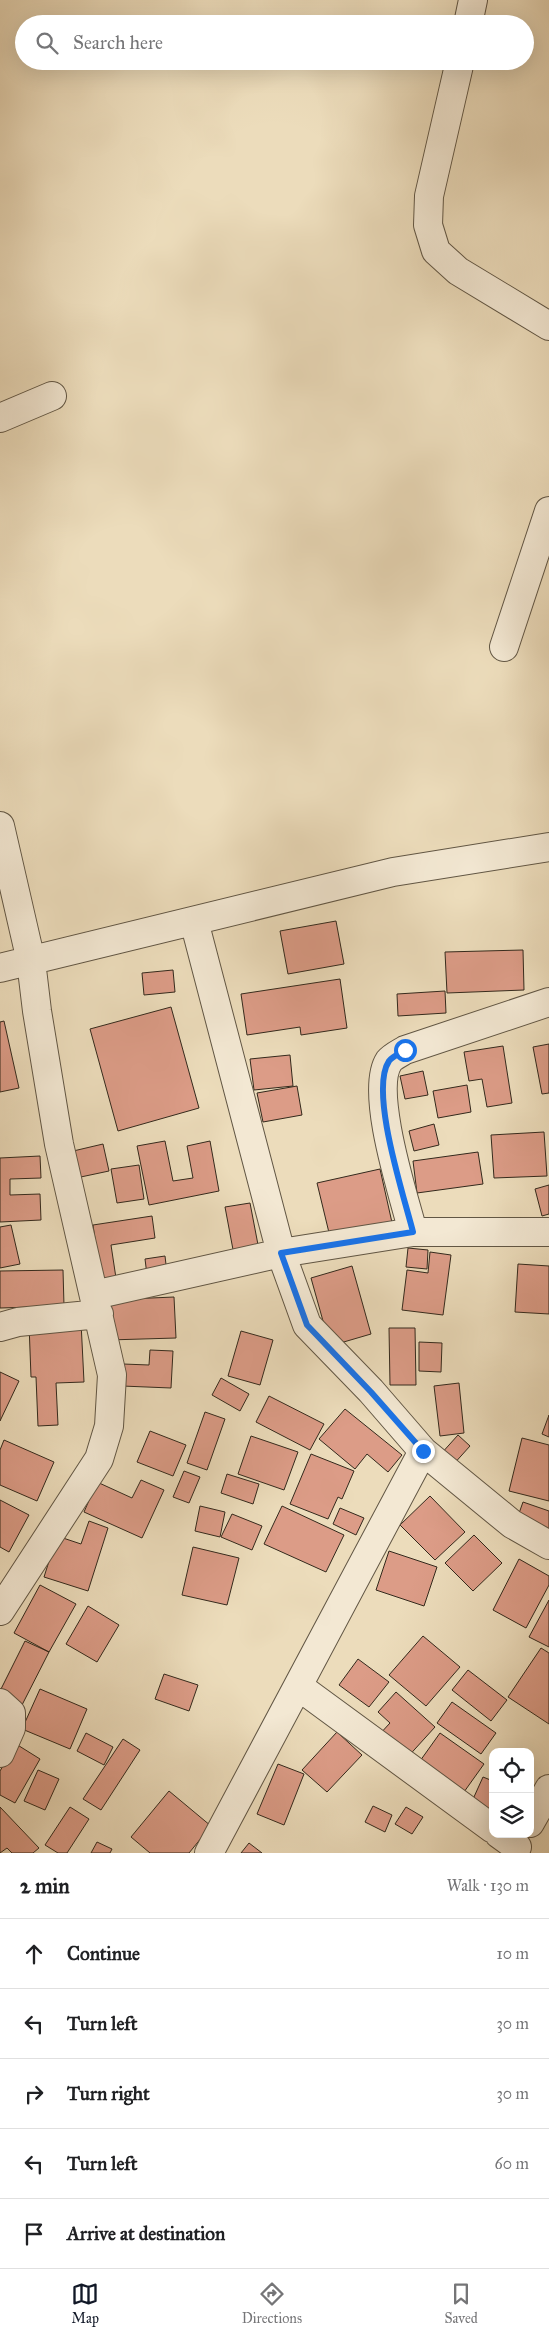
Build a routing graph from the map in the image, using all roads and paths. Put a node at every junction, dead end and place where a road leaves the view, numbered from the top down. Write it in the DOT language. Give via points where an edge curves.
graph roads {
  1 [pos="473,0"];
  2 [pos="470,15"];
  3 [pos="458,70"];
  4 [pos="549,326"];
  5 [pos="52,396"];
  6 [pos="0,418"];
  7 [pos="549,511"];
  8 [pos="504,647"];
  9 [pos="0,826"];
  10 [pos="549,847"];
  11 [pos="194,921"];
  12 [pos="31,961"];
  13 [pos="0,968"];
  14 [pos="549,1002"];
  15 [pos="413,1232"];
  16 [pos="549,1232"];
  17 [pos="281,1253"];
  18 [pos="96,1304"];
  19 [pos="0,1327"];
  20 [pos="423,1451"];
  21 [pos="549,1545"];
  22 [pos="0,1611"];
  23 [pos="298,1686"];
  24 [pos="0,1703"];
  25 [pos="0,1753"];
  26 [pos="549,1789"];
  27 [pos="534,1815"];
  28 [pos="489,1827"];
  29 [pos="209,1853"];
  1 -- 2 [label="street"];
  3 -- 4 [label="street" via="429,196 428,225 436,252 458,271"];
  5 -- 6 [label="street"];
  7 -- 8 [label="street"];
  9 -- 12 [label="street"];
  10 -- 11 [label="street" via="393,872"];
  11 -- 12 [label="street"];
  11 -- 17 [label="street"];
  12 -- 13 [label="street"];
  12 -- 18 [label="street" via="59,1144"];
  14 -- 15 [label="street" via="405,1050 389,1060 382,1082 385,1119"];
  15 -- 16 [label="street"];
  15 -- 17 [label="street"];
  17 -- 18 [label="street"];
  17 -- 20 [label="street" via="307,1325"];
  18 -- 19 [label="street"];
  18 -- 22 [label="street" via="112,1375 109,1426 99,1459"];
  20 -- 21 [label="street" via="512,1524"];
  20 -- 23 [label="street"];
  23 -- 28 [label="street"];
  23 -- 29 [label="street"];
  24 -- 25 [label="street" via="11,1713 11,1728"];
  26 -- 27 [label="street"];
}
